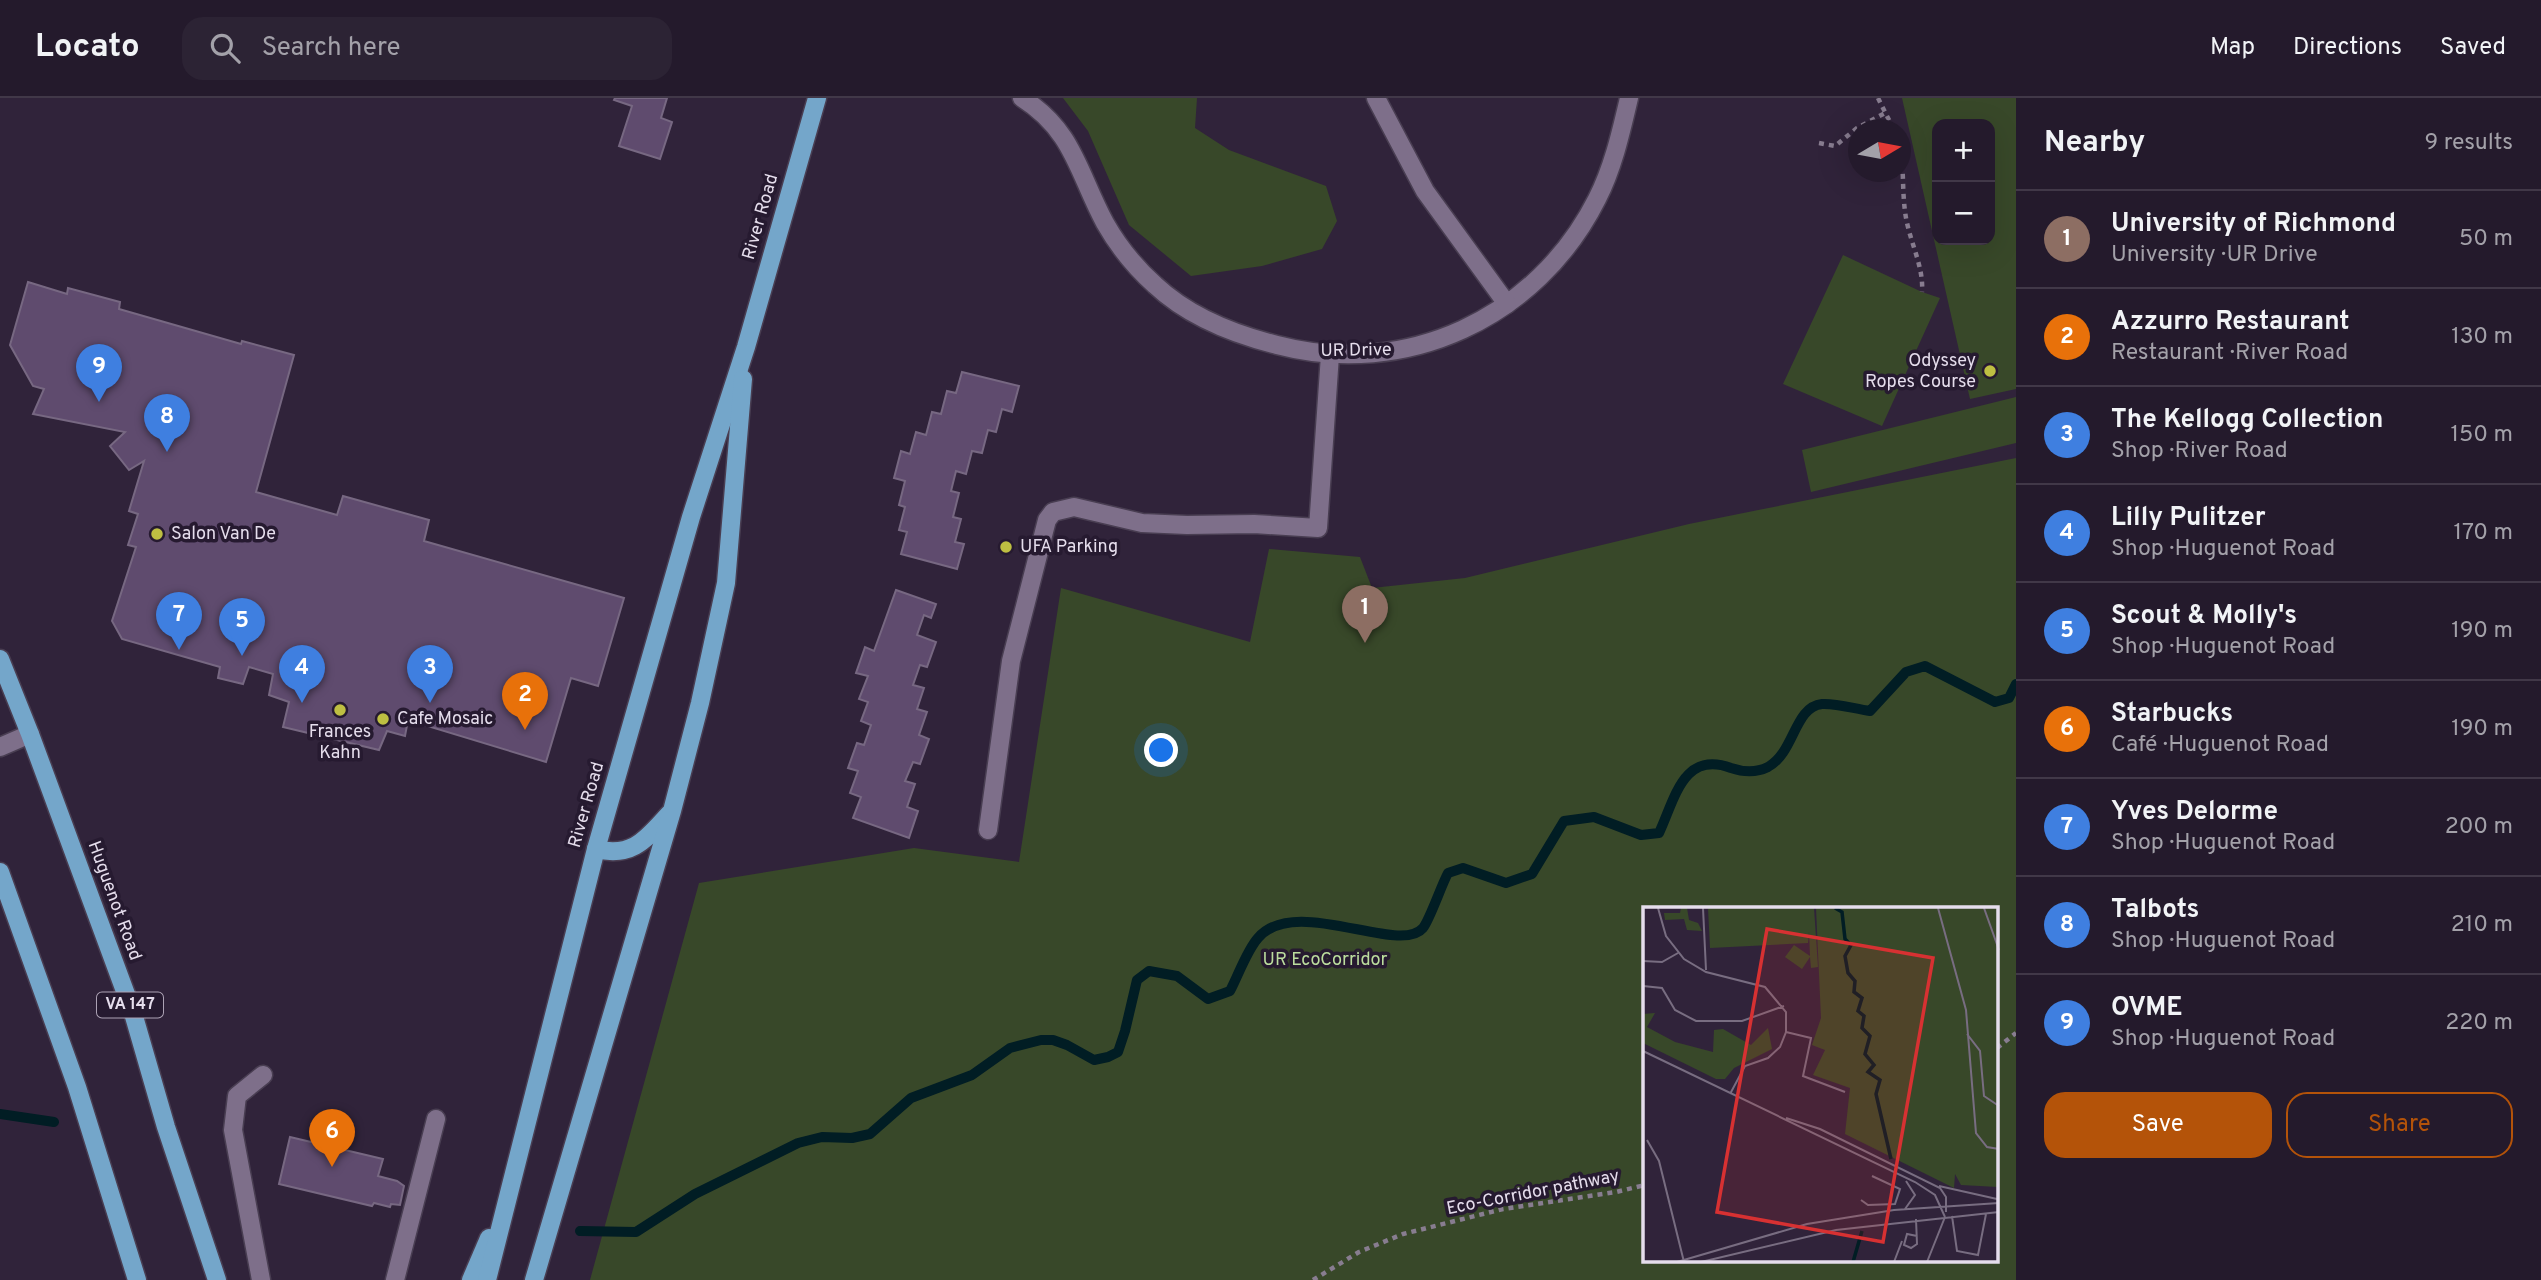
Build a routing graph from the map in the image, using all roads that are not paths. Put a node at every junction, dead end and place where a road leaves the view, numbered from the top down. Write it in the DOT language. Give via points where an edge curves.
graph roads {
  1 [pos="817,98"];
  2 [pos="1022,98"];
  3 [pos="1376,98"];
  4 [pos="1629,98"];
  5 [pos="1507,304"];
  6 [pos="746,347"];
  7 [pos="1329,355"];
  8 [pos="0,659"];
  9 [pos="30,734"];
  10 [pos="0,747"];
  11 [pos="672,811"];
  12 [pos="988,830"];
  13 [pos="596,849"];
  14 [pos="0,872"];
  15 [pos="263,1075"];
  16 [pos="436,1119"];
  17 [pos="510,1190"];
  18 [pos="137,1280"];
  19 [pos="216,1280"];
  20 [pos="261,1280"];
  21 [pos="395,1280"];
  22 [pos="471,1280"];
  23 [pos="487,1280"];
  24 [pos="534,1280"];
  1 -- 6 [label="main road, River Road"];
  2 -- 7 [label="street, UR Drive" via="1057,126 1106,225 1156,286 1220,327 1279,346"];
  3 -- 5 [label="street" via="1425,191"];
  4 -- 5 [label="street, UR Drive" via="1598,198 1550,267"];
  5 -- 7 [label="street, UR Drive" via="1440,340 1366,355"];
  6 -- 11 [label="main road, River Road" via="726,583"];
  6 -- 13 [label="main road, River Road" via="691,517"];
  7 -- 12 [label="street" via="1318,528 1142,523 1074,507 1053,512 1047,520 1011,661"];
  8 -- 9 [label="main road, Huguenot Road / VA 147"];
  9 -- 10 [label="street"];
  9 -- 19 [label="main road, Huguenot Road / VA 147" via="133,1013"];
  11 -- 13 [label="main road" via="630,849 612,853"];
  11 -- 24 [label="main road, River Road"];
  13 -- 17 [label="main road, River Road"];
  14 -- 18 [label="main road" via="77,1087"];
  15 -- 20 [label="street" via="237,1096 233,1130"];
  16 -- 21 [label="street"];
  17 -- 22 [label="main road"];
  17 -- 23 [label="main road, River Road"];
}
